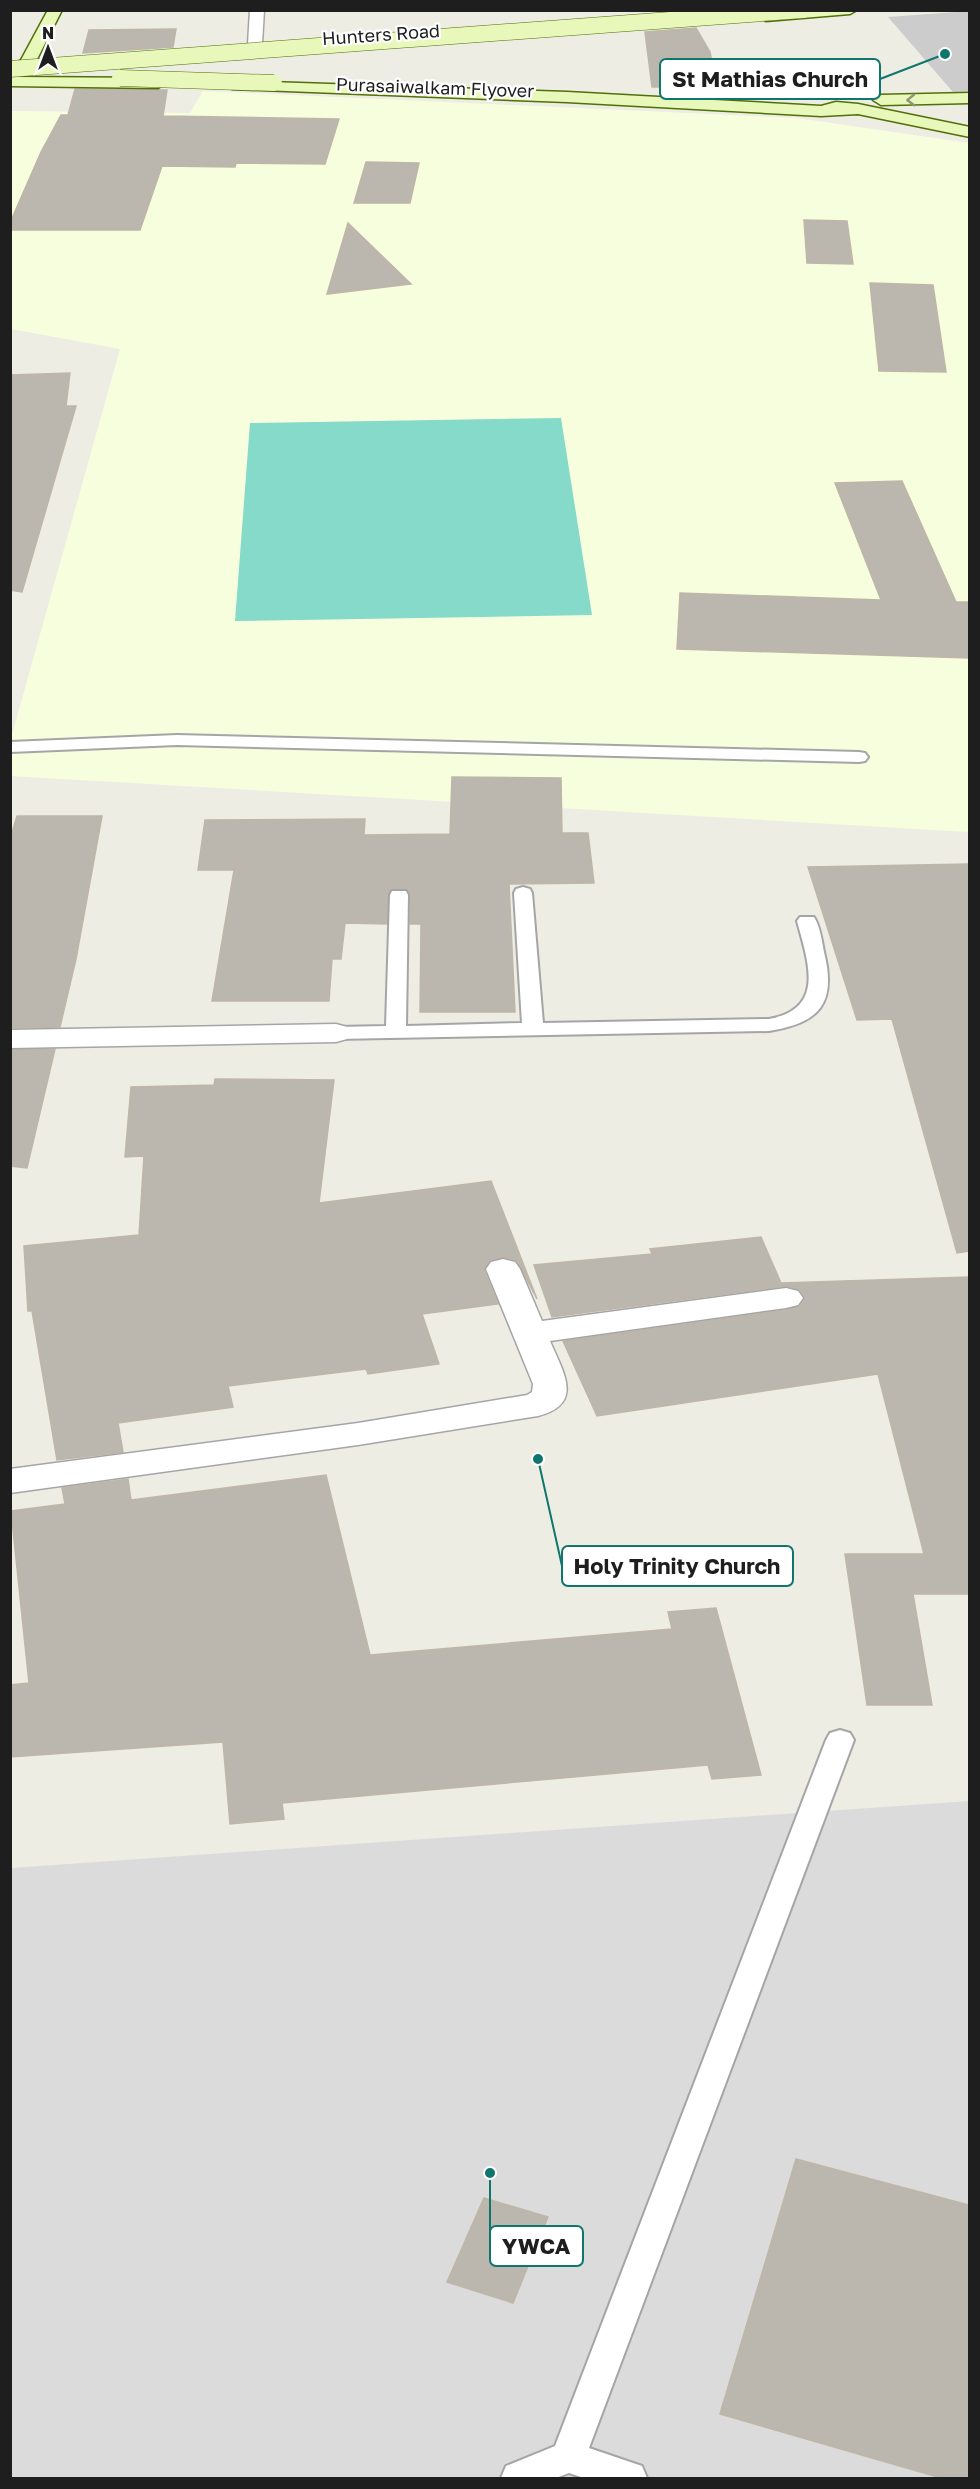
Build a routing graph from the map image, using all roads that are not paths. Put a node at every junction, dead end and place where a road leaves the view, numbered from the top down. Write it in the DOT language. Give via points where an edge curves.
graph roads {
  1 [pos="56,10"];
  2 [pos="257,10"];
  3 [pos="735,10"];
  4 [pos="803,10"];
  5 [pos="850,10"];
  6 [pos="255,44"];
  7 [pos="91,65"];
  8 [pos="14,72"];
  9 [pos="158,78"];
  10 [pos="969,98"];
  11 [pos="836,101"];
  12 [pos="858,109"];
  13 [pos="969,132"];
  14 [pos="10,747"];
  15 [pos="859,757"];
  16 [pos="523,893"];
  17 [pos="399,895"];
  18 [pos="807,921"];
  19 [pos="533,1030"];
  20 [pos="396,1032"];
  21 [pos="336,1033"];
  22 [pos="10,1039"];
  23 [pos="503,1269"];
  24 [pos="786,1298"];
  25 [pos="531,1333"];
  26 [pos="10,1481"];
  27 [pos="840,1740"];
  28 [pos="568,2457"];
  29 [pos="518,2478"];
  30 [pos="630,2478"];
  1 -- 8 [label="street"];
  2 -- 6 [label="street"];
  3 -- 6 [label="street, Hunters Road"];
  4 -- 8 [label="street, Purasaiwalkam Flyover, bridge"];
  5 -- 7 [label="street"];
  6 -- 7 [label="street, Hunters Road"];
  7 -- 8 [label="street"];
  7 -- 9 [label="street"];
  8 -- 9 [label="street"];
  8 -- 12 [label="street, Purasaiwalkam Flyover, bridge" via="500,90"];
  9 -- 11 [label="street" via="758,95"];
  9 -- 12 [label="street" via="821,111"];
  10 -- 11 [label="street, one-way"];
  11 -- 12 [label="street"];
  12 -- 13 [label="street"];
  14 -- 15 [label="lane" via="177,740"];
  16 -- 19 [label="lane"];
  17 -- 20 [label="lane"];
  18 -- 19 [label="lane" via="820,974 815,1000 806,1013 790,1021 769,1025"];
  19 -- 20 [label="lane"];
  20 -- 21 [label="lane"];
  21 -- 22 [label="street"];
  23 -- 25 [label="street"];
  24 -- 25 [label="street"];
  25 -- 26 [label="street" via="551,1384 549,1396 538,1406"];
  27 -- 28 [label="lane"];
  28 -- 29 [label="lane"];
  28 -- 30 [label="lane"];
}
